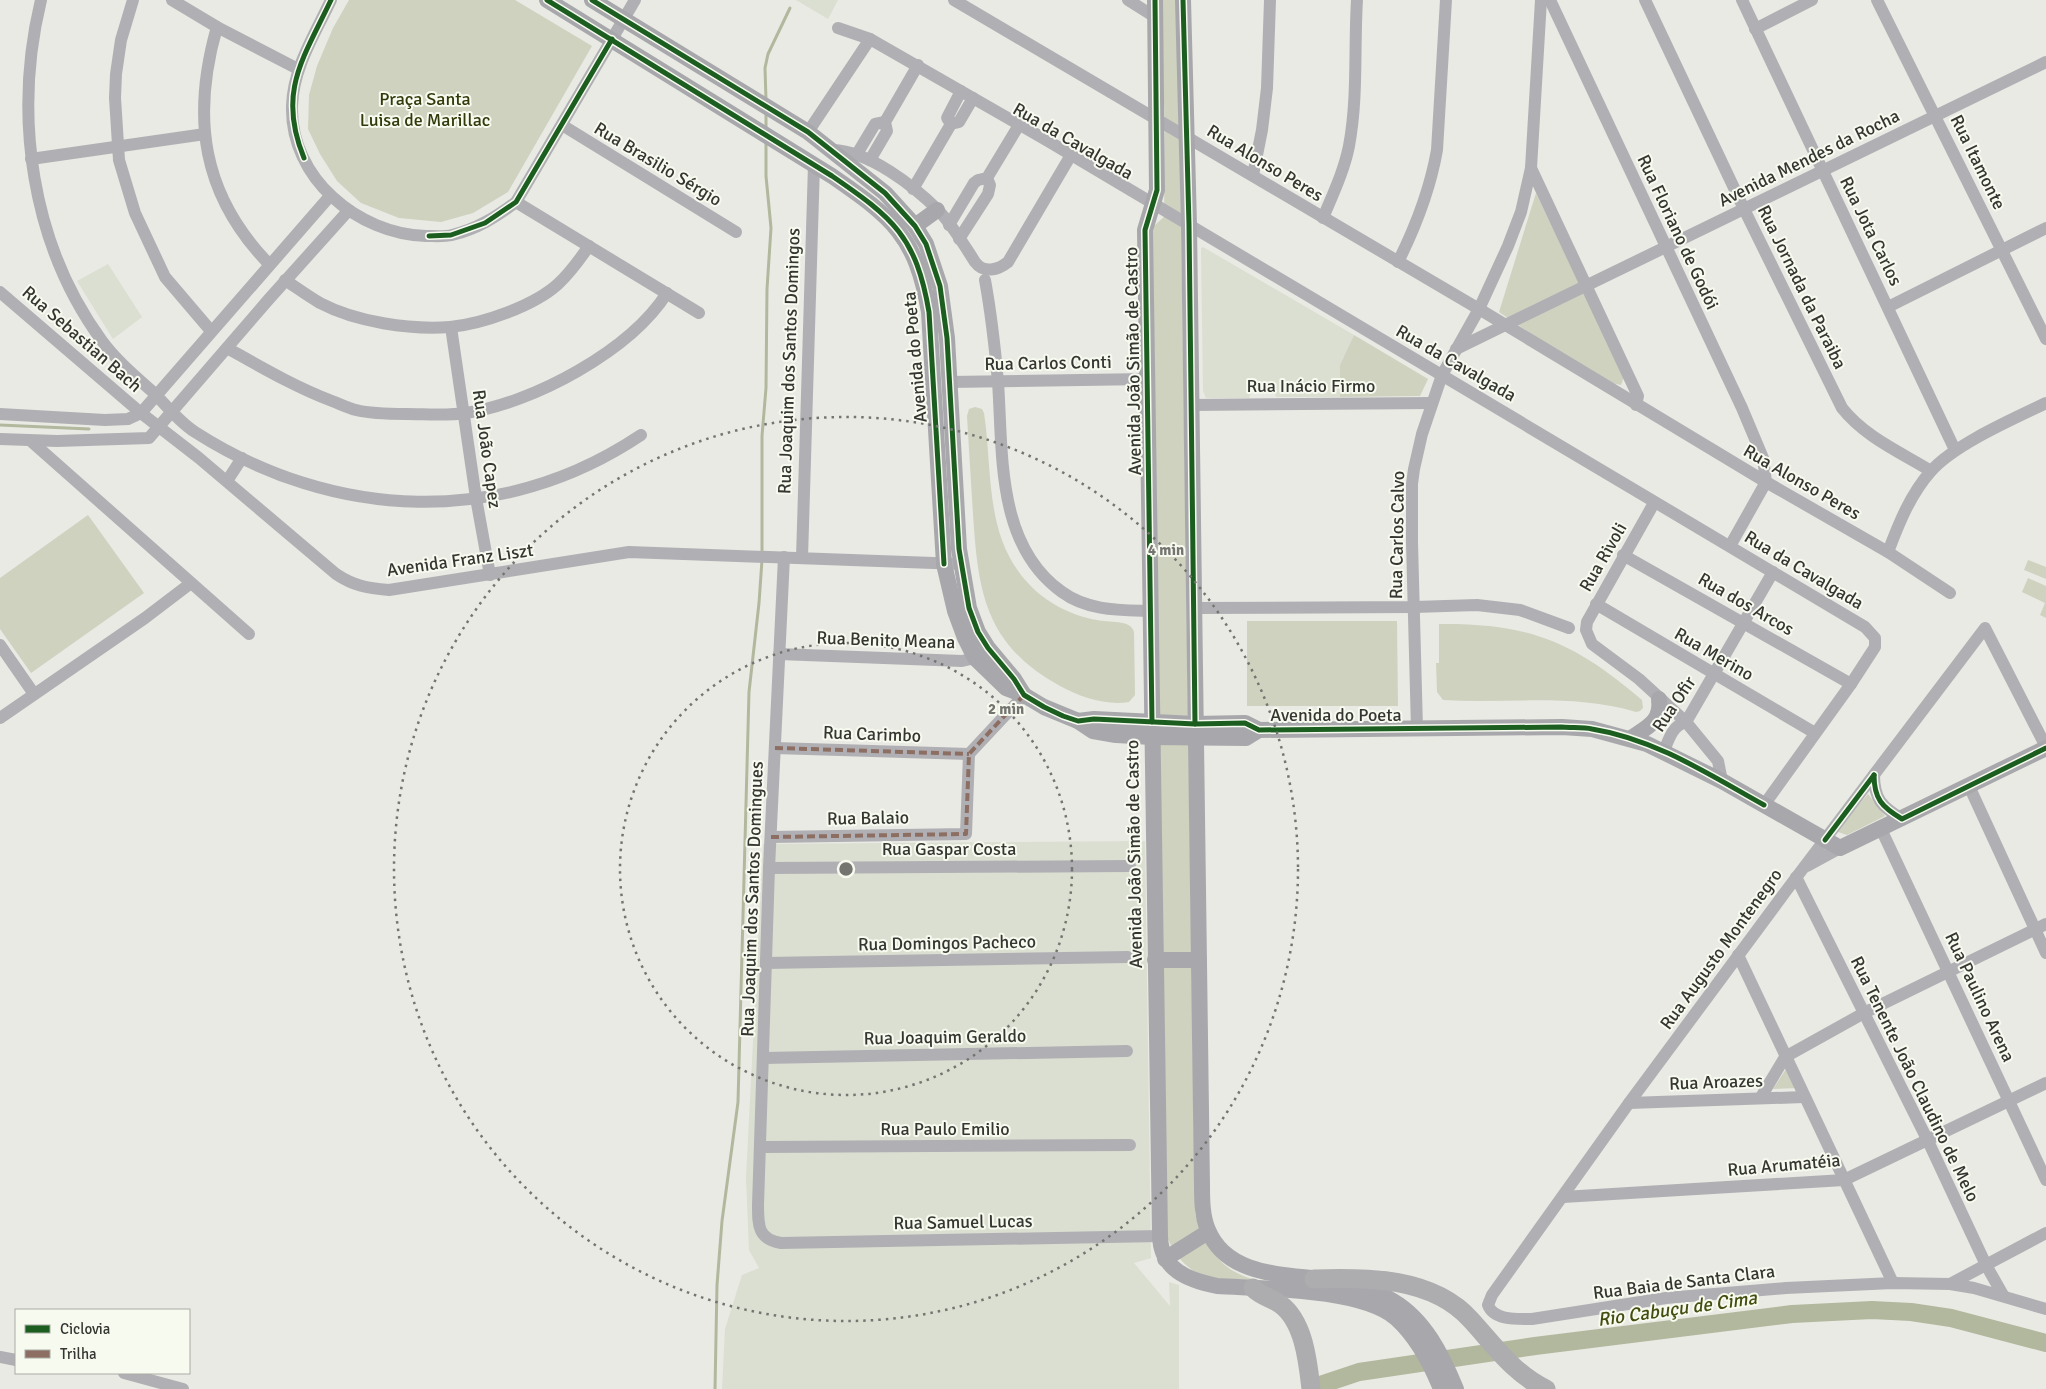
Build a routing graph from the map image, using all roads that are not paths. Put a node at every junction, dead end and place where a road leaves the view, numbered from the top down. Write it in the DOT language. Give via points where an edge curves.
graph roads {
  1 [pos="40,0"];
  2 [pos="133,0"];
  3 [pos="172,0"];
  4 [pos="331,0"];
  5 [pos="548,0"];
  6 [pos="592,0"];
  7 [pos="635,0"];
  8 [pos="954,0"];
  9 [pos="1128,0"];
  10 [pos="1155,0"];
  11 [pos="1183,0"];
  12 [pos="1270,0"];
  13 [pos="1357,0"];
  14 [pos="1446,0"];
  15 [pos="1541,0"];
  16 [pos="1550,0"];
  17 [pos="1645,0"];
  18 [pos="1742,0"];
  19 [pos="1812,0"];
  20 [pos="1877,0"];
  21 [pos="1155,17"];
  22 [pos="624,19"];
  23 [pos="217,26"];
  24 [pos="838,28"];
  25 [pos="1755,28"];
  26 [pos="612,39"];
  27 [pos="870,39"];
  28 [pos="2046,62"];
  29 [pos="918,65"];
  30 [pos="298,69"];
  31 [pos="737,88"];
  32 [pos="961,91"];
  33 [pos="973,98"];
  34 [pos="718,105"];
  35 [pos="1936,116"];
  36 [pos="1157,119"];
  37 [pos="885,122"];
  38 [pos="951,124"];
  39 [pos="1019,125"];
  40 [pos="562,126"];
  41 [pos="808,132"];
  42 [pos="204,134"];
  43 [pos="1186,137"];
  44 [pos="117,145"];
  45 [pos="833,150"];
  46 [pos="857,154"];
  47 [pos="1071,155"];
  48 [pos="31,159"];
  49 [pos="870,160"];
  50 [pos="814,165"];
  51 [pos="1531,168"];
  52 [pos="1823,171"];
  53 [pos="1252,175"];
  54 [pos="987,178"];
  55 [pos="913,189"];
  56 [pos="330,196"];
  57 [pos="516,202"];
  58 [pos="1153,204"];
  59 [pos="1744,209"];
  60 [pos="937,210"];
  61 [pos="348,211"];
  62 [pos="1323,218"];
  63 [pos="949,225"];
  64 [pos="1189,225"];
  65 [pos="915,226"];
  66 [pos="2046,228"];
  67 [pos="736,232"];
  68 [pos="960,239"];
  69 [pos="589,246"];
  70 [pos="1666,249"];
  71 [pos="2002,250"];
  72 [pos="1398,262"];
  73 [pos="270,264"];
  74 [pos="286,280"];
  75 [pos="985,280"];
  76 [pos="1588,286"];
  77 [pos="0,292"];
  78 [pos="667,293"];
  79 [pos="1888,307"];
  80 [pos="1479,309"];
  81 [pos="699,313"];
  82 [pos="1506,326"];
  83 [pos="450,327"];
  84 [pos="211,331"];
  85 [pos="2046,339"];
  86 [pos="227,348"];
  87 [pos="1456,349"];
  88 [pos="1442,375"];
  89 [pos="1147,379"];
  90 [pos="998,380"];
  91 [pos="949,382"];
  92 [pos="155,395"];
  93 [pos="1432,403"];
  94 [pos="2046,403"];
  95 [pos="1191,404"];
  96 [pos="1636,405"];
  97 [pos="172,411"];
  98 [pos="141,413"];
  99 [pos="464,413"];
  100 [pos="0,414"];
  101 [pos="160,427"];
  102 [pos="641,435"];
  103 [pos="0,440"];
  104 [pos="32,442"];
  105 [pos="1955,450"];
  106 [pos="242,458"];
  107 [pos="1931,471"];
  108 [pos="227,481"];
  109 [pos="1766,482"];
  110 [pos="476,498"];
  111 [pos="1654,503"];
  112 [pos="1730,546"];
  113 [pos="1888,552"];
  114 [pos="1624,555"];
  115 [pos="781,558"];
  116 [pos="802,558"];
  117 [pos="944,564"];
  118 [pos="961,564"];
  119 [pos="1773,572"];
  120 [pos="490,575"];
  121 [pos="191,583"];
  122 [pos="1950,592"];
  123 [pos="1596,604"];
  124 [pos="1414,607"];
  125 [pos="1194,608"];
  126 [pos="1150,611"];
  127 [pos="1744,623"];
  128 [pos="1569,628"];
  129 [pos="249,634"];
  130 [pos="0,645"];
  131 [pos="988,648"];
  132 [pos="779,654"];
  133 [pos="974,658"];
  134 [pos="1714,674"];
  135 [pos="1851,684"];
  136 [pos="34,694"];
  137 [pos="1024,694"];
  138 [pos="1659,698"];
  139 [pos="0,718"];
  140 [pos="1686,722"];
  141 [pos="1417,729"];
  142 [pos="1152,730"];
  143 [pos="1195,731"];
  144 [pos="1815,733"];
  145 [pos="1631,738"];
  146 [pos="775,748"];
  147 [pos="2046,748"];
  148 [pos="1664,751"];
  149 [pos="969,754"];
  150 [pos="1874,775"];
  151 [pos="1722,781"];
  152 [pos="1968,786"];
  153 [pos="1764,805"];
  154 [pos="1902,819"];
  155 [pos="1882,828"];
  156 [pos="771,837"];
  157 [pos="1825,840"];
  158 [pos="1840,848"];
  159 [pos="1130,866"];
  160 [pos="769,868"];
  161 [pos="1799,873"];
  162 [pos="2040,926"];
  163 [pos="2046,953"];
  164 [pos="1738,955"];
  165 [pos="1128,957"];
  166 [pos="1155,960"];
  167 [pos="1198,960"];
  168 [pos="766,963"];
  169 [pos="1949,972"];
  170 [pos="1864,1013"];
  171 [pos="1127,1051"];
  172 [pos="1785,1057"];
  173 [pos="764,1058"];
  174 [pos="2046,1083"];
  175 [pos="1761,1097"];
  176 [pos="1804,1097"];
  177 [pos="2009,1101"];
  178 [pos="1629,1103"];
  179 [pos="1928,1141"];
  180 [pos="1130,1145"];
  181 [pos="760,1147"];
  182 [pos="1844,1180"];
  183 [pos="2046,1180"];
  184 [pos="1563,1197"];
  185 [pos="1208,1232"];
  186 [pos="2046,1233"];
  187 [pos="1160,1236"];
  188 [pos="767,1239"];
  189 [pos="1166,1259"];
  190 [pos="1986,1265"];
  191 [pos="1314,1278"];
  192 [pos="1893,1283"];
  193 [pos="1950,1284"];
  194 [pos="1253,1288"];
  195 [pos="1492,1295"];
  196 [pos="2004,1295"];
  197 [pos="2046,1309"];
  198 [pos="1428,1348"];
  199 [pos="0,1357"];
  200 [pos="15,1360"];
  201 [pos="128,1374"];
  202 [pos="1447,1385"];
  203 [pos="183,1389"];
  204 [pos="1311,1389"];
  205 [pos="1546,1389"];
  1 -- 48 [label="street" via="32,35 27,103"];
  2 -- 44 [label="street" via="121,40 116,74"];
  3 -- 23 [label="street"];
  4 -- 30 [label="street"];
  5 -- 26 [label="main road, Avenida do Poeta"];
  6 -- 22 [label="main road, Avenida do Poeta"];
  7 -- 22 [label="street"];
  8 -- 36 [label="street, Rua Alonso Peres"];
  9 -- 21 [label="street"];
  10 -- 21 [label="main road, Avenida João Simão de Castro"];
  11 -- 43 [label="main road"];
  12 -- 53 [label="street" via="1267,88"];
  13 -- 62 [label="street" via="1348,147 1340,179"];
  14 -- 72 [label="street" via="1435,164 1426,197"];
  15 -- 51 [label="street, Rua Carlos Calvo"];
  16 -- 70 [label="street, Rua Floriano de Godói"];
  17 -- 59 [label="street, Rua Jornada da Paraiba"];
  18 -- 25 [label="street, Rua Jota Carlos"];
  19 -- 25 [label="street"];
  20 -- 35 [label="street, Rua Itamonte"];
  21 -- 36 [label="main road, Avenida João Simão de Castro"];
  22 -- 26 [label="street"];
  22 -- 31 [label="main road, Avenida do Poeta"];
  23 -- 30 [label="street"];
  23 -- 42 [label="street" via="207,68"];
  24 -- 27 [label="street, Rua da Cavalgada"];
  25 -- 52 [label="street, Rua Jota Carlos"];
  26 -- 34 [label="main road, Avenida do Poeta"];
  26 -- 40 [label="street"];
  27 -- 29 [label="street, Rua da Cavalgada"];
  27 -- 41 [label="street"];
  28 -- 35 [label="street, Avenida Mendes da Rocha"];
  29 -- 32 [label="street, Rua da Cavalgada"];
  29 -- 37 [label="street"];
  30 -- 56 [label="street" via="292,105 297,141 316,178"];
  31 -- 34 [label="main road"];
  31 -- 41 [label="main road, Avenida do Poeta"];
  32 -- 33 [label="street, Rua da Cavalgada"];
  32 -- 38 [label="street" via="947,118"];
  33 -- 38 [label="street" via="960,122"];
  33 -- 39 [label="street, Rua da Cavalgada"];
  34 -- 50 [label="main road, Avenida do Poeta"];
  35 -- 52 [label="street, Avenida Mendes da Rocha"];
  35 -- 71 [label="street, Rua Itamonte"];
  36 -- 43 [label="street, Rua Alonso Peres"];
  36 -- 58 [label="main road, Avenida João Simão de Castro" via="1157,190"];
  37 -- 46 [label="street" via="875,124"];
  37 -- 49 [label="street" via="887,131"];
  38 -- 55 [label="street"];
  39 -- 47 [label="street, Rua da Cavalgada"];
  39 -- 54 [label="street"];
  40 -- 57 [label="street"];
  40 -- 67 [label="street, Rua Brasilio Sérgio"];
  41 -- 45 [label="main road, Avenida do Poeta"];
  42 -- 44 [label="street"];
  42 -- 73 [label="street" via="209,162 228,212 251,246"];
  43 -- 53 [label="street, Rua Alonso Peres"];
  43 -- 64 [label="main road"];
  44 -- 48 [label="street"];
  44 -- 84 [label="street" via="129,198 165,277"];
  45 -- 46 [label="street, Avenida do Poeta"];
  45 -- 65 [label="main road, Avenida do Poeta" via="885,193"];
  46 -- 49 [label="street, Avenida do Poeta"];
  47 -- 58 [label="street, Rua da Cavalgada"];
  47 -- 68 [label="street, Avenida do Poeta" via="1008,262 991,270 979,267"];
  48 -- 92 [label="street" via="36,189 54,247 81,308 102,342"];
  49 -- 55 [label="street, Avenida do Poeta"];
  50 -- 116 [label="street, Rua Joaquim dos Santos Domingos"];
  50 -- 117 [label="main road, Avenida do Poeta" via="862,196 893,224 907,242 920,272 929,312"];
  51 -- 76 [label="street"];
  51 -- 80 [label="street, Rua Carlos Calvo" via="1521,212"];
  52 -- 59 [label="street, Avenida Mendes da Rocha"];
  52 -- 79 [label="street, Rua Jota Carlos"];
  53 -- 62 [label="street, Rua Alonso Peres"];
  54 -- 63 [label="street" via="974,184"];
  54 -- 68 [label="street" via="990,185 988,194"];
  55 -- 60 [label="street, Avenida do Poeta"];
  56 -- 61 [label="street"];
  56 -- 73 [label="street"];
  57 -- 61 [label="street" via="485,223 451,235 413,236 394,232"];
  57 -- 69 [label="street"];
  58 -- 64 [label="street, Rua da Cavalgada"];
  58 -- 89 [label="main road, Avenida João Simão de Castro" via="1145,230"];
  59 -- 70 [label="street, Avenida Mendes da Rocha"];
  59 -- 107 [label="street, Rua Jornada da Paraiba" via="1842,408 1871,436"];
  60 -- 63 [label="street, Avenida do Poeta"];
  60 -- 65 [label="main road"];
  61 -- 74 [label="street"];
  62 -- 72 [label="street, Rua Alonso Peres"];
  63 -- 68 [label="street, Avenida do Poeta"];
  64 -- 88 [label="street, Rua da Cavalgada"];
  64 -- 95 [label="main road"];
  65 -- 91 [label="main road, Avenida do Poeta" via="926,244 940,286"];
  66 -- 71 [label="street"];
  69 -- 78 [label="street"];
  69 -- 83 [label="street" via="558,285 534,301 501,315"];
  70 -- 76 [label="street, Avenida Mendes da Rocha"];
  70 -- 109 [label="street, Rua Floriano de Godói" via="1742,408 1763,458"];
  71 -- 79 [label="street"];
  71 -- 85 [label="street, Rua Itamonte"];
  72 -- 80 [label="street, Rua Alonso Peres"];
  73 -- 84 [label="street"];
  74 -- 83 [label="street" via="321,303 369,321"];
  74 -- 86 [label="street"];
  75 -- 90 [label="street"];
  76 -- 82 [label="street, Avenida Mendes da Rocha"];
  76 -- 96 [label="street" via="1638,396"];
  77 -- 98 [label="street, Rua Sebastian Bach"];
  78 -- 81 [label="street"];
  78 -- 99 [label="street" via="626,338 569,377 536,393"];
  79 -- 105 [label="street, Rua Jota Carlos"];
  80 -- 82 [label="street, Rua Alonso Peres"];
  80 -- 87 [label="street, Rua Carlos Calvo"];
  82 -- 87 [label="street"];
  82 -- 96 [label="street, Rua Alonso Peres"];
  83 -- 99 [label="street, Rua João Capez"];
  84 -- 92 [label="street"];
  86 -- 97 [label="street"];
  86 -- 99 [label="street" via="307,392 357,411"];
  87 -- 88 [label="street, Rua Carlos Calvo"];
  88 -- 93 [label="street, Rua Carlos Calvo"];
  88 -- 111 [label="street, Rua da Cavalgada"];
  89 -- 90 [label="street, Rua Carlos Conti"];
  89 -- 126 [label="main road, Avenida João Simão de Castro"];
  90 -- 91 [label="street, Rua Carlos Conti"];
  90 -- 126 [label="street" via="1006,489 1013,521 1031,562 1063,593 1086,604 1107,610"];
  91 -- 118 [label="main road, Avenida do Poeta"];
  92 -- 97 [label="street"];
  92 -- 98 [label="street"];
  93 -- 95 [label="street, Rua Inácio Firmo"];
  93 -- 124 [label="street, Rua Carlos Calvo" via="1412,484"];
  94 -- 105 [label="street"];
  95 -- 125 [label="main road"];
  96 -- 109 [label="street, Rua Alonso Peres"];
  97 -- 101 [label="street"];
  97 -- 106 [label="street" via="194,432"];
  98 -- 100 [label="street" via="128,419 105,420"];
  98 -- 101 [label="street, Avenida Franz Liszt"];
  99 -- 110 [label="street, Rua João Capez"];
  101 -- 104 [label="street" via="145,439"];
  101 -- 108 [label="street, Avenida Franz Liszt"];
  102 -- 110 [label="street" via="611,455 557,478 522,490"];
  103 -- 104 [label="street"];
  104 -- 121 [label="street"];
  105 -- 107 [label="street"];
  106 -- 108 [label="street"];
  106 -- 110 [label="street" via="350,496 421,501"];
  107 -- 113 [label="street" via="1905,508"];
  108 -- 120 [label="street, Avenida Franz Liszt" via="351,584 389,590"];
  109 -- 112 [label="street"];
  109 -- 113 [label="street, Rua Alonso Peres"];
  110 -- 120 [label="street, Rua João Capez"];
  111 -- 112 [label="street, Rua da Cavalgada"];
  111 -- 114 [label="street, Rua Rivoli"];
  112 -- 119 [label="street, Rua da Cavalgada"];
  113 -- 122 [label="street, Rua Alonso Peres"];
  114 -- 123 [label="street, Rua Rivoli"];
  114 -- 127 [label="street, Rua dos Arcos"];
  115 -- 116 [label="street, Avenida Franz Liszt"];
  115 -- 120 [label="street, Avenida Franz Liszt" via="629,552"];
  115 -- 132 [label="street, Rua Joaquim dos Santos Domingues"];
  116 -- 117 [label="street, Avenida Franz Liszt"];
  117 -- 118 [label="street, Avenida Franz Liszt"];
  117 -- 133 [label="main road, Avenida do Poeta" via="955,611"];
  118 -- 131 [label="main road, Avenida do Poeta" via="969,608"];
  119 -- 127 [label="street, Rua Ofir"];
  119 -- 135 [label="street, Rua da Cavalgada" via="1839,611 1875,638 1875,647"];
  121 -- 129 [label="street"];
  121 -- 136 [label="street"];
  123 -- 134 [label="street, Rua Merino"];
  123 -- 138 [label="street, Rua Rivoli" via="1586,630 1592,644"];
  124 -- 125 [label="street"];
  124 -- 128 [label="street" via="1496,606 1520,610"];
  124 -- 141 [label="street, Rua Carlos Calvo"];
  125 -- 143 [label="main road"];
  126 -- 142 [label="main road, Avenida João Simão de Castro"];
  127 -- 134 [label="street, Rua Ofir"];
  127 -- 135 [label="street, Rua dos Arcos"];
  130 -- 136 [label="street"];
  131 -- 133 [label="street, Rua Benito Meana"];
  131 -- 137 [label="main road, Avenida do Poeta"];
  132 -- 133 [label="street, Rua Benito Meana" via="962,661"];
  132 -- 146 [label="street, Rua Joaquim dos Santos Domingues"];
  133 -- 137 [label="main road, Avenida do Poeta" via="1006,688"];
  134 -- 140 [label="street, Rua Ofir"];
  134 -- 144 [label="street, Rua Merino"];
  135 -- 144 [label="street, Rua da Cavalgada"];
  136 -- 139 [label="street"];
  137 -- 142 [label="main road, Avenida do Poeta" via="1044,708 1078,721 1094,719"];
  137 -- 149 [label="street"];
  138 -- 140 [label="street"];
  138 -- 145 [label="main road" via="1658,716"];
  140 -- 148 [label="street, Rua Ofir" via="1674,729"];
  140 -- 151 [label="street" via="1718,761"];
  141 -- 143 [label="main road, Avenida do Poeta" via="1259,730 1246,738"];
  141 -- 145 [label="main road, Avenida do Poeta" via="1562,727 1592,729"];
  142 -- 143 [label="main road, Avenida do Poeta"];
  142 -- 166 [label="main road, Avenida João Simão de Castro"];
  143 -- 167 [label="main road"];
  144 -- 153 [label="street, Rua da Cavalgada"];
  145 -- 148 [label="main road, Avenida do Poeta"];
  146 -- 149 [label="street, Rua Carimbo"];
  146 -- 156 [label="street, Rua Joaquim dos Santos Domingues"];
  147 -- 150 [label="street, Rua Augusto Montenegro" via="1985,628"];
  147 -- 152 [label="main road"];
  148 -- 151 [label="main road, Avenida do Poeta"];
  149 -- 156 [label="street, Rua Balaio" via="966,834"];
  150 -- 154 [label="street" via="1878,798"];
  150 -- 157 [label="street, Rua Augusto Montenegro"];
  151 -- 153 [label="main road, Avenida do Poeta"];
  152 -- 154 [label="main road"];
  152 -- 162 [label="street"];
  153 -- 157 [label="main road, Avenida do Poeta"];
  154 -- 155 [label="main road"];
  155 -- 158 [label="main road"];
  155 -- 169 [label="street, Rua Paulino Arena"];
  156 -- 160 [label="street, Rua Joaquim dos Santos Domingues"];
  157 -- 158 [label="main road, Avenida do Poeta"];
  157 -- 161 [label="street, Rua Augusto Montenegro"];
  158 -- 161 [label="street"];
  159 -- 160 [label="street, Rua Gaspar Costa"];
  160 -- 168 [label="street, Rua Joaquim dos Santos Domingues"];
  161 -- 164 [label="street, Rua Augusto Montenegro"];
  161 -- 170 [label="street, Rua Tenente João Claudino de Melo"];
  162 -- 163 [label="street"];
  162 -- 169 [label="street"];
  164 -- 172 [label="street"];
  164 -- 178 [label="street, Rua Augusto Montenegro"];
  165 -- 168 [label="street, Rua Domingos Pacheco"];
  166 -- 167 [label="main road"];
  166 -- 187 [label="main road, Avenida João Simão de Castro"];
  167 -- 185 [label="main road" via="1202,1185"];
  168 -- 173 [label="street, Rua Joaquim dos Santos Domingues"];
  169 -- 170 [label="street"];
  169 -- 177 [label="street, Rua Paulino Arena"];
  170 -- 172 [label="street"];
  170 -- 179 [label="street, Rua Tenente João Claudino de Melo"];
  171 -- 173 [label="street, Rua Joaquim Geraldo"];
  172 -- 175 [label="street"];
  172 -- 176 [label="street"];
  173 -- 181 [label="street, Rua Joaquim dos Santos Domingues"];
  174 -- 177 [label="street, Rua Arumatéia"];
  175 -- 176 [label="street, Rua Aroazes"];
  175 -- 178 [label="street, Rua Aroazes"];
  176 -- 182 [label="street"];
  177 -- 179 [label="street, Rua Arumatéia"];
  177 -- 183 [label="street, Rua Paulino Arena"];
  178 -- 184 [label="street, Rua Augusto Montenegro"];
  179 -- 182 [label="street, Rua Arumatéia"];
  179 -- 190 [label="street, Rua Tenente João Claudino de Melo"];
  180 -- 181 [label="street, Rua Paulo Emilio"];
  181 -- 188 [label="street, Rua Joaquim dos Santos Domingues" via="759,1224"];
  182 -- 184 [label="street, Rua Arumatéia"];
  182 -- 192 [label="street"];
  184 -- 195 [label="street, Rua Augusto Montenegro"];
  185 -- 189 [label="main road"];
  185 -- 191 [label="main road" via="1231,1259 1246,1266 1279,1276"];
  186 -- 190 [label="street"];
  187 -- 188 [label="street, Rua Samuel Lucas" via="781,1242"];
  187 -- 189 [label="main road, Avenida João Simão de Castro"];
  189 -- 194 [label="main road" via="1185,1276 1198,1282"];
  190 -- 193 [label="street"];
  190 -- 196 [label="street, Rua Tenente João Claudino de Melo"];
  191 -- 198 [label="main road" via="1358,1288 1393,1301 1418,1321"];
  191 -- 205 [label="highway" via="1372,1279 1413,1286 1451,1302 1520,1373"];
  192 -- 193 [label="street, Rua Baia de Santa Clara"];
  192 -- 195 [label="street, Rua Baia de Santa Clara" via="1666,1298 1532,1319 1496,1314 1488,1305"];
  193 -- 196 [label="street, Rua Baia de Santa Clara"];
  194 -- 198 [label="main road" via="1345,1297 1376,1306 1395,1318"];
  194 -- 204 [label="highway" via="1289,1313 1304,1342"];
  196 -- 197 [label="street, Rua Baia de Santa Clara"];
  198 -- 202 [label="main road"];
  199 -- 200 [label="street"];
  201 -- 203 [label="street"];
}
